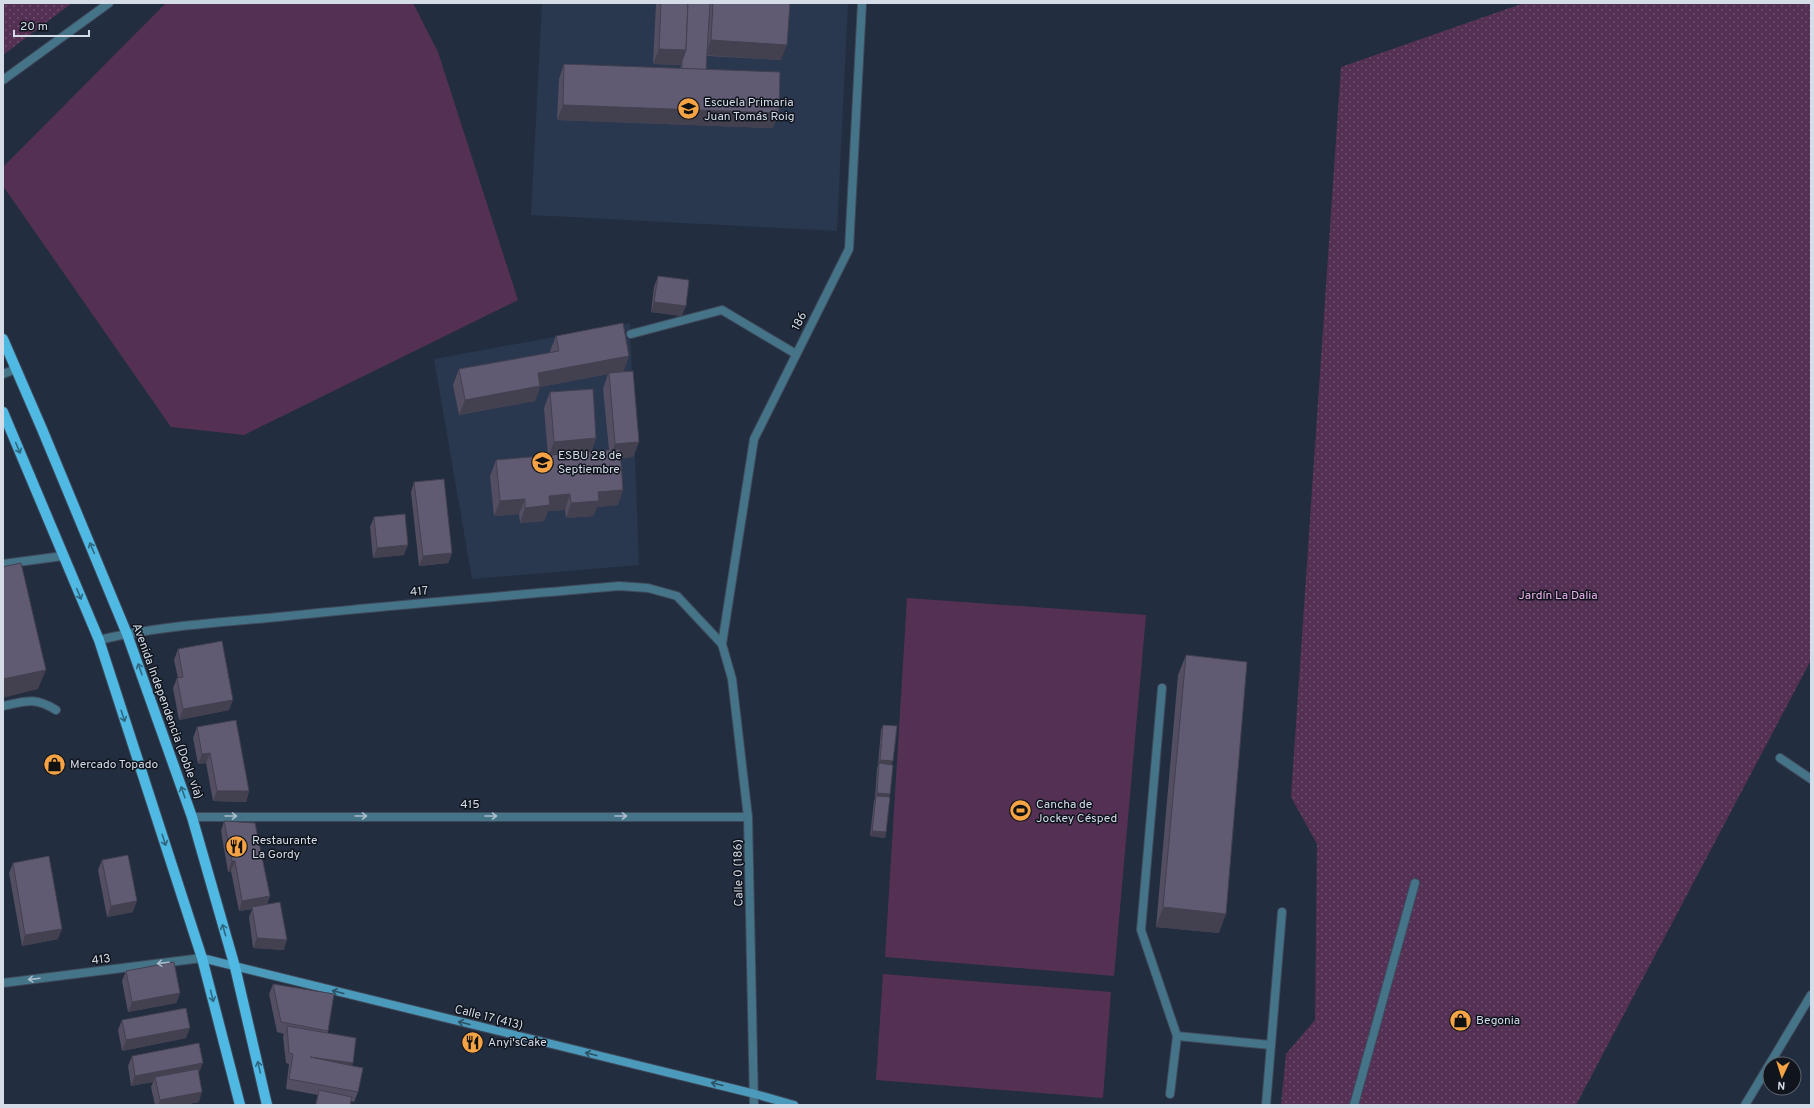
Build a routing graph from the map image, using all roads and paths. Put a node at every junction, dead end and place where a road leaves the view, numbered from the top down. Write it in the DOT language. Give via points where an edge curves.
graph roads {
  1 [pos="108,3"];
  2 [pos="862,3"];
  3 [pos="3,80"];
  4 [pos="631,334"];
  5 [pos="3,340"];
  6 [pos="796,354"];
  7 [pos="16,369"];
  8 [pos="3,374"];
  9 [pos="3,412"];
  10 [pos="63,556"];
  11 [pos="3,564"];
  12 [pos="127,634"];
  13 [pos="99,640"];
  14 [pos="722,644"];
  15 [pos="1162,688"];
  16 [pos="3,706"];
  17 [pos="56,710"];
  18 [pos="1780,758"];
  19 [pos="1811,780"];
  20 [pos="192,816"];
  21 [pos="748,816"];
  22 [pos="1416,884"];
  23 [pos="1282,912"];
  24 [pos="202,958"];
  25 [pos="235,967"];
  26 [pos="3,983"];
  27 [pos="1811,995"];
  28 [pos="1177,1036"];
  29 [pos="1271,1045"];
  30 [pos="755,1094"];
  31 [pos="1170,1094"];
  32 [pos="240,1105"];
  33 [pos="267,1105"];
  34 [pos="754,1105"];
  35 [pos="794,1105"];
  36 [pos="1266,1105"];
  37 [pos="1354,1105"];
  38 [pos="1745,1105"];
  1 -- 3 [label="street"];
  2 -- 6 [label="street, 186" via="849,249"];
  4 -- 6 [label="street" via="722,310"];
  5 -- 7 [label="main road, Avenida Independencia (Doble vía)"];
  6 -- 14 [label="street, 186" via="754,439"];
  7 -- 8 [label="street"];
  12 -- 7 [label="main road, Avenida Independencia (Doble vía), one-way"];
  9 -- 10 [label="main road, one-way"];
  10 -- 11 [label="street"];
  10 -- 13 [label="main road, one-way"];
  12 -- 13 [label="street, 417"];
  12 -- 14 [label="street, 417" via="360,608 619,586 648,588 677,596"];
  20 -- 12 [label="main road, Avenida Independencia (Doble vía), one-way"];
  13 -- 24 [label="main road, one-way"];
  14 -- 21 [label="street, Calle 0 (186)" via="732,679"];
  15 -- 28 [label="street" via="1141,930"];
  16 -- 17 [label="street" via="27,700 44,702"];
  18 -- 19 [label="street"];
  20 -- 21 [label="street, 415, one-way"];
  25 -- 20 [label="main road, Avenida Independencia (Doble vía), one-way"];
  21 -- 30 [label="street, Calle 0 (186)"];
  22 -- 37 [label="street"];
  23 -- 29 [label="street"];
  24 -- 25 [label="main road, Calle 17 (413)"];
  24 -- 26 [label="street, 413, one-way"];
  24 -- 32 [label="main road, one-way"];
  30 -- 25 [label="main road, Calle 17 (413), one-way"];
  33 -- 25 [label="main road, Avenida Independencia (Doble vía), one-way"];
  27 -- 38 [label="street"];
  28 -- 29 [label="street"];
  28 -- 31 [label="street"];
  29 -- 36 [label="street"];
  30 -- 34 [label="street, Calle 0 (186)"];
  30 -- 35 [label="main road, Calle 17 (413)"];
}
